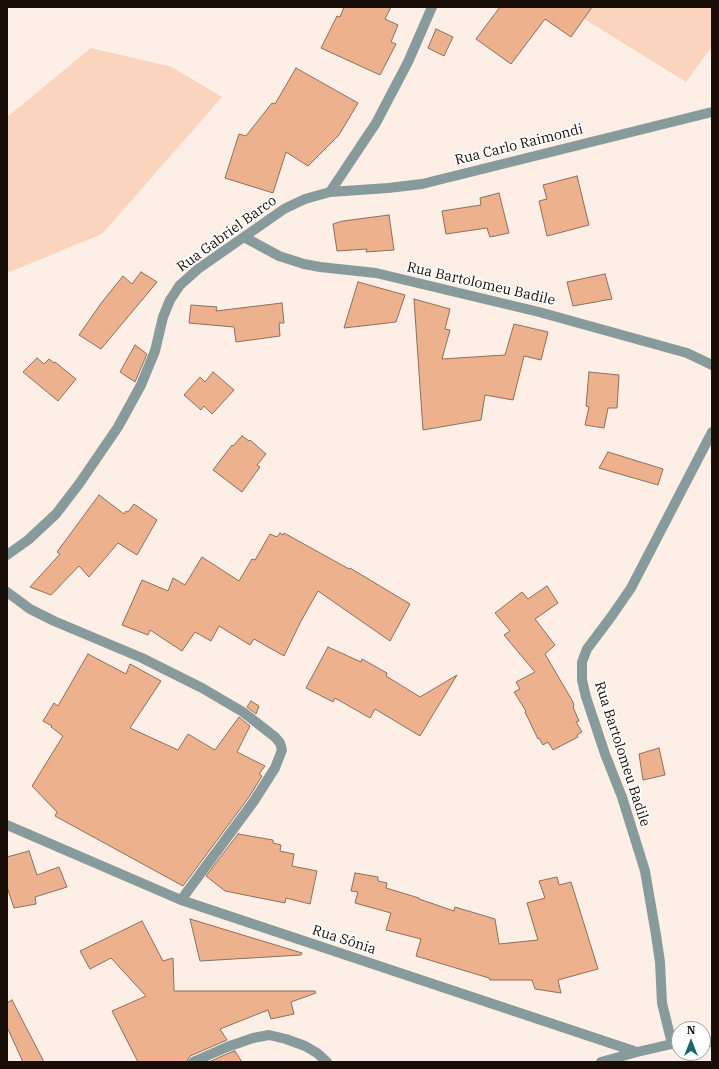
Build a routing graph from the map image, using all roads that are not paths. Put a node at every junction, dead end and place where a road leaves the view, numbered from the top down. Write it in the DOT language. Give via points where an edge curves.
graph roads {
  1 [pos="432,7"];
  2 [pos="712,112"];
  3 [pos="330,192"];
  4 [pos="244,237"];
  5 [pos="712,365"];
  6 [pos="712,432"];
  7 [pos="7,555"];
  8 [pos="7,592"];
  9 [pos="7,825"];
  10 [pos="181,900"];
  11 [pos="671,1031"];
  12 [pos="671,1045"];
  13 [pos="637,1052"];
  14 [pos="193,1062"];
  15 [pos="327,1062"];
  16 [pos="601,1062"];
  1 -- 3 [label="street" via="408,62 376,123"];
  2 -- 3 [label="street, Rua Carlo Raimondi" via="422,184"];
  3 -- 4 [label="street, Rua Gabriel Barco" via="305,199 284,209"];
  4 -- 5 [label="street, Rua Bartolomeu Badile" via="279,256 304,264 376,274 546,314 687,353"];
  4 -- 7 [label="street, Rua Gabriel Barco" via="180,285 163,317 155,351 141,386 118,427 56,514"];
  6 -- 11 [label="street, Rua Bartolomeu Badile" via="631,588 587,649 582,662 582,680 586,697 645,871 656,935 662,1003"];
  8 -- 10 [label="street" via="36,612 142,658 202,688 243,712 280,743 282,750 275,768"];
  9 -- 10 [label="street, Rua Sônia"];
  10 -- 13 [label="street, Rua Sônia"];
  12 -- 13 [label="street"];
  13 -- 16 [label="street"];
  14 -- 15 [label="street" via="253,1038 269,1036 305,1046"];
}
